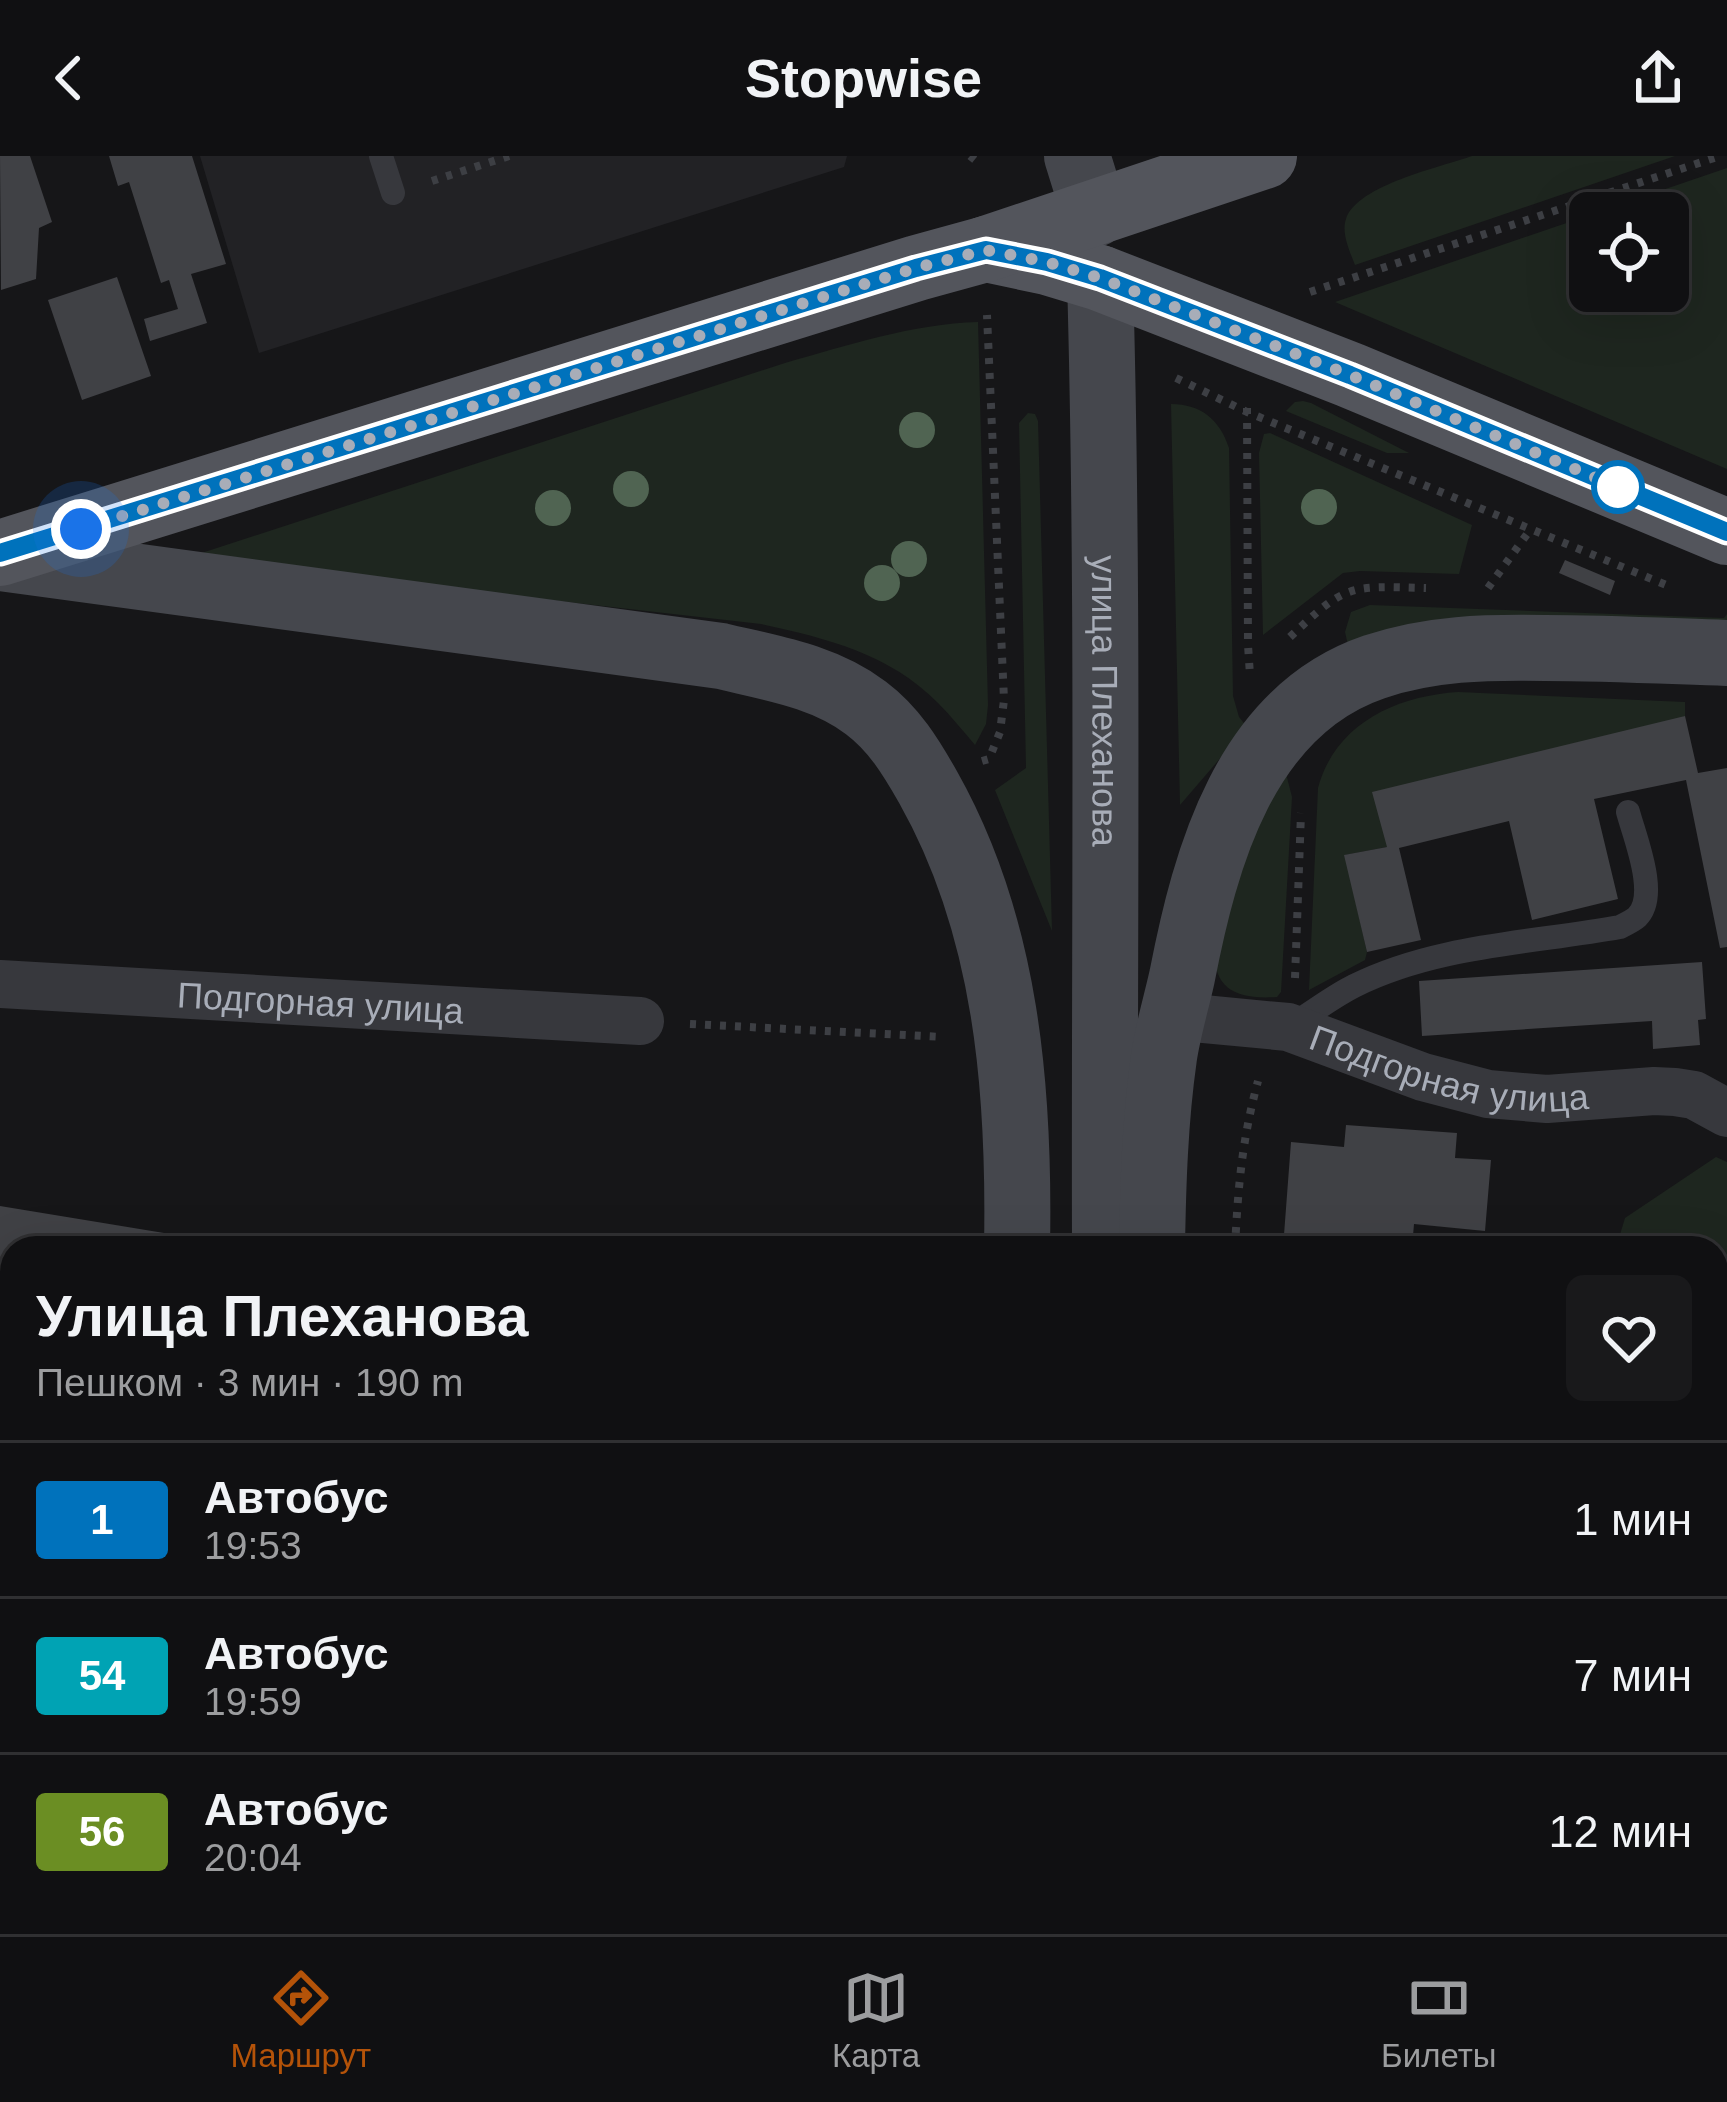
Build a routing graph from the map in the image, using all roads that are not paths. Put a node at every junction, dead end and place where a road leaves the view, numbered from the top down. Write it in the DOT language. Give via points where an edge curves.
graph roads {
  1 [pos="380,156"];
  2 [pos="1264,156"];
  3 [pos="1086,185"];
  4 [pos="393,193"];
  5 [pos="986,250"];
  6 [pos="1100,278"];
  7 [pos="1727,532"];
  8 [pos="0,556"];
  9 [pos="1727,653"];
  10 [pos="1628,812"];
  11 [pos="0,984"];
  12 [pos="1291,1013"];
  13 [pos="1172,1016"];
  14 [pos="640,1021"];
  15 [pos="1727,1113"];
  16 [pos="1017,1236"];
  17 [pos="1105,1236"];
  18 [pos="1153,1236"];
  1 -- 4 [label="lane"];
  2 -- 3 [label="main road"];
  3 -- 5 [label="main road"];
  3 -- 6 [label="main road, улица Плеханова"];
  5 -- 6 [label="main road"];
  5 -- 8 [label="main road"];
  6 -- 7 [label="main road"];
  6 -- 17 [label="main road, улица Плеханова"];
  8 -- 16 [label="main road" via="721,656 794,673 868,710 904,746 935,800 981,912 1010,1048"];
  9 -- 13 [label="main road" via="1462,649 1369,668 1323,692 1282,729 1233,806 1205,876"];
  10 -- 12 [label="lane" via="1646,881 1636,919 1415,963"];
  11 -- 14 [label="street, Подгорная улица"];
  12 -- 13 [label="street, Подгорная улица"];
  12 -- 15 [label="street, Подгорная улица" via="1423,1077 1488,1094 1675,1092"];
  13 -- 18 [label="main road"];
}
